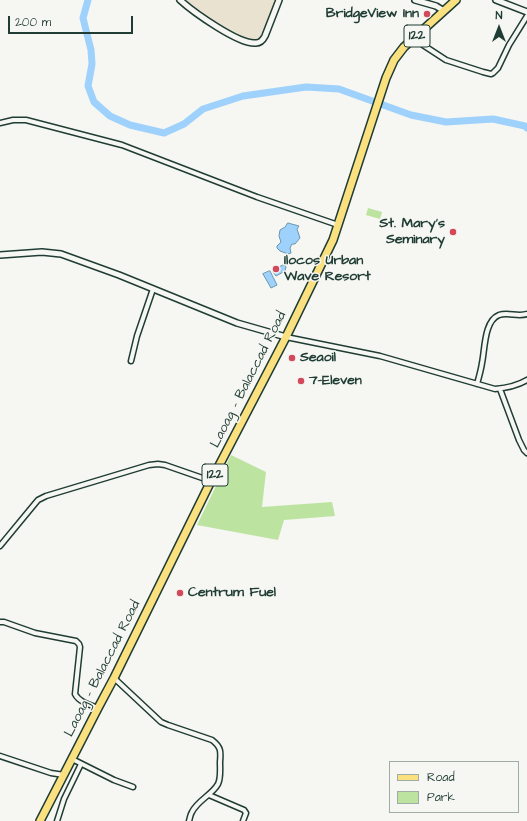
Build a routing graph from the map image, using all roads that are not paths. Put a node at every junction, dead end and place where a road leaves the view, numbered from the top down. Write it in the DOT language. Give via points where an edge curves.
graph roads {
  1 [pos="180,0"];
  2 [pos="279,0"];
  3 [pos="415,0"];
  4 [pos="456,0"];
  5 [pos="496,0"];
  6 [pos="444,11"];
  7 [pos="527,12"];
  8 [pos="527,16"];
  9 [pos="415,37"];
  10 [pos="0,122"];
  11 [pos="338,225"];
  12 [pos="0,255"];
  13 [pos="153,289"];
  14 [pos="527,314"];
  15 [pos="286,337"];
  16 [pos="131,360"];
  17 [pos="527,380"];
  18 [pos="476,384"];
  19 [pos="500,389"];
  20 [pos="527,453"];
  21 [pos="211,481"];
  22 [pos="0,546"];
  23 [pos="0,622"];
  24 [pos="114,678"];
  25 [pos="98,708"];
  26 [pos="0,756"];
  27 [pos="72,759"];
  28 [pos="81,764"];
  29 [pos="64,775"];
  30 [pos="133,787"];
  31 [pos="209,795"];
  32 [pos="40,821"];
  33 [pos="57,821"];
  34 [pos="189,821"];
  35 [pos="243,821"];
  1 -- 2 [label="street" via="207,21 250,43 258,43 265,36"];
  3 -- 6 [label="street"];
  4 -- 6 [label="main road, Laoag - Balaccad Road / 122"];
  5 -- 7 [label="street"];
  6 -- 9 [label="main road, Laoag - Balaccad Road / 122"];
  8 -- 9 [label="street" via="498,68 491,74 446,60"];
  9 -- 11 [label="main road, Laoag - Balaccad Road / 122" via="398,54 386,78"];
  10 -- 11 [label="street" via="26,120 122,145"];
  11 -- 15 [label="main road, Laoag - Balaccad Road / 122"];
  12 -- 13 [label="street" via="42,252 62,254"];
  13 -- 15 [label="street" via="236,323"];
  13 -- 16 [label="street"];
  14 -- 18 [label="street" via="504,314 491,322"];
  15 -- 18 [label="street" via="380,356"];
  15 -- 21 [label="main road, Laoag - Balaccad Road / 122"];
  17 -- 19 [label="street"];
  18 -- 19 [label="street"];
  19 -- 20 [label="street" via="519,440"];
  21 -- 22 [label="street" via="158,464 46,496 32,506"];
  21 -- 24 [label="main road, Laoag - Balaccad Road / 122"];
  23 -- 25 [label="street" via="35,633 76,641 80,647 76,694 80,700"];
  24 -- 25 [label="main road, Laoag - Balaccad Road / 122"];
  24 -- 31 [label="street" via="162,722 218,744 221,754 220,779"];
  25 -- 27 [label="main road, Laoag - Balaccad Road / 122"];
  26 -- 29 [label="street"];
  27 -- 28 [label="street"];
  27 -- 29 [label="main road, Laoag - Balaccad Road / 122"];
  28 -- 30 [label="street"];
  28 -- 33 [label="street" via="64,799"];
  29 -- 32 [label="main road, Laoag - Balaccad Road / 122"];
  31 -- 34 [label="street" via="192,811"];
  31 -- 35 [label="street" via="244,810 246,813"];
}
